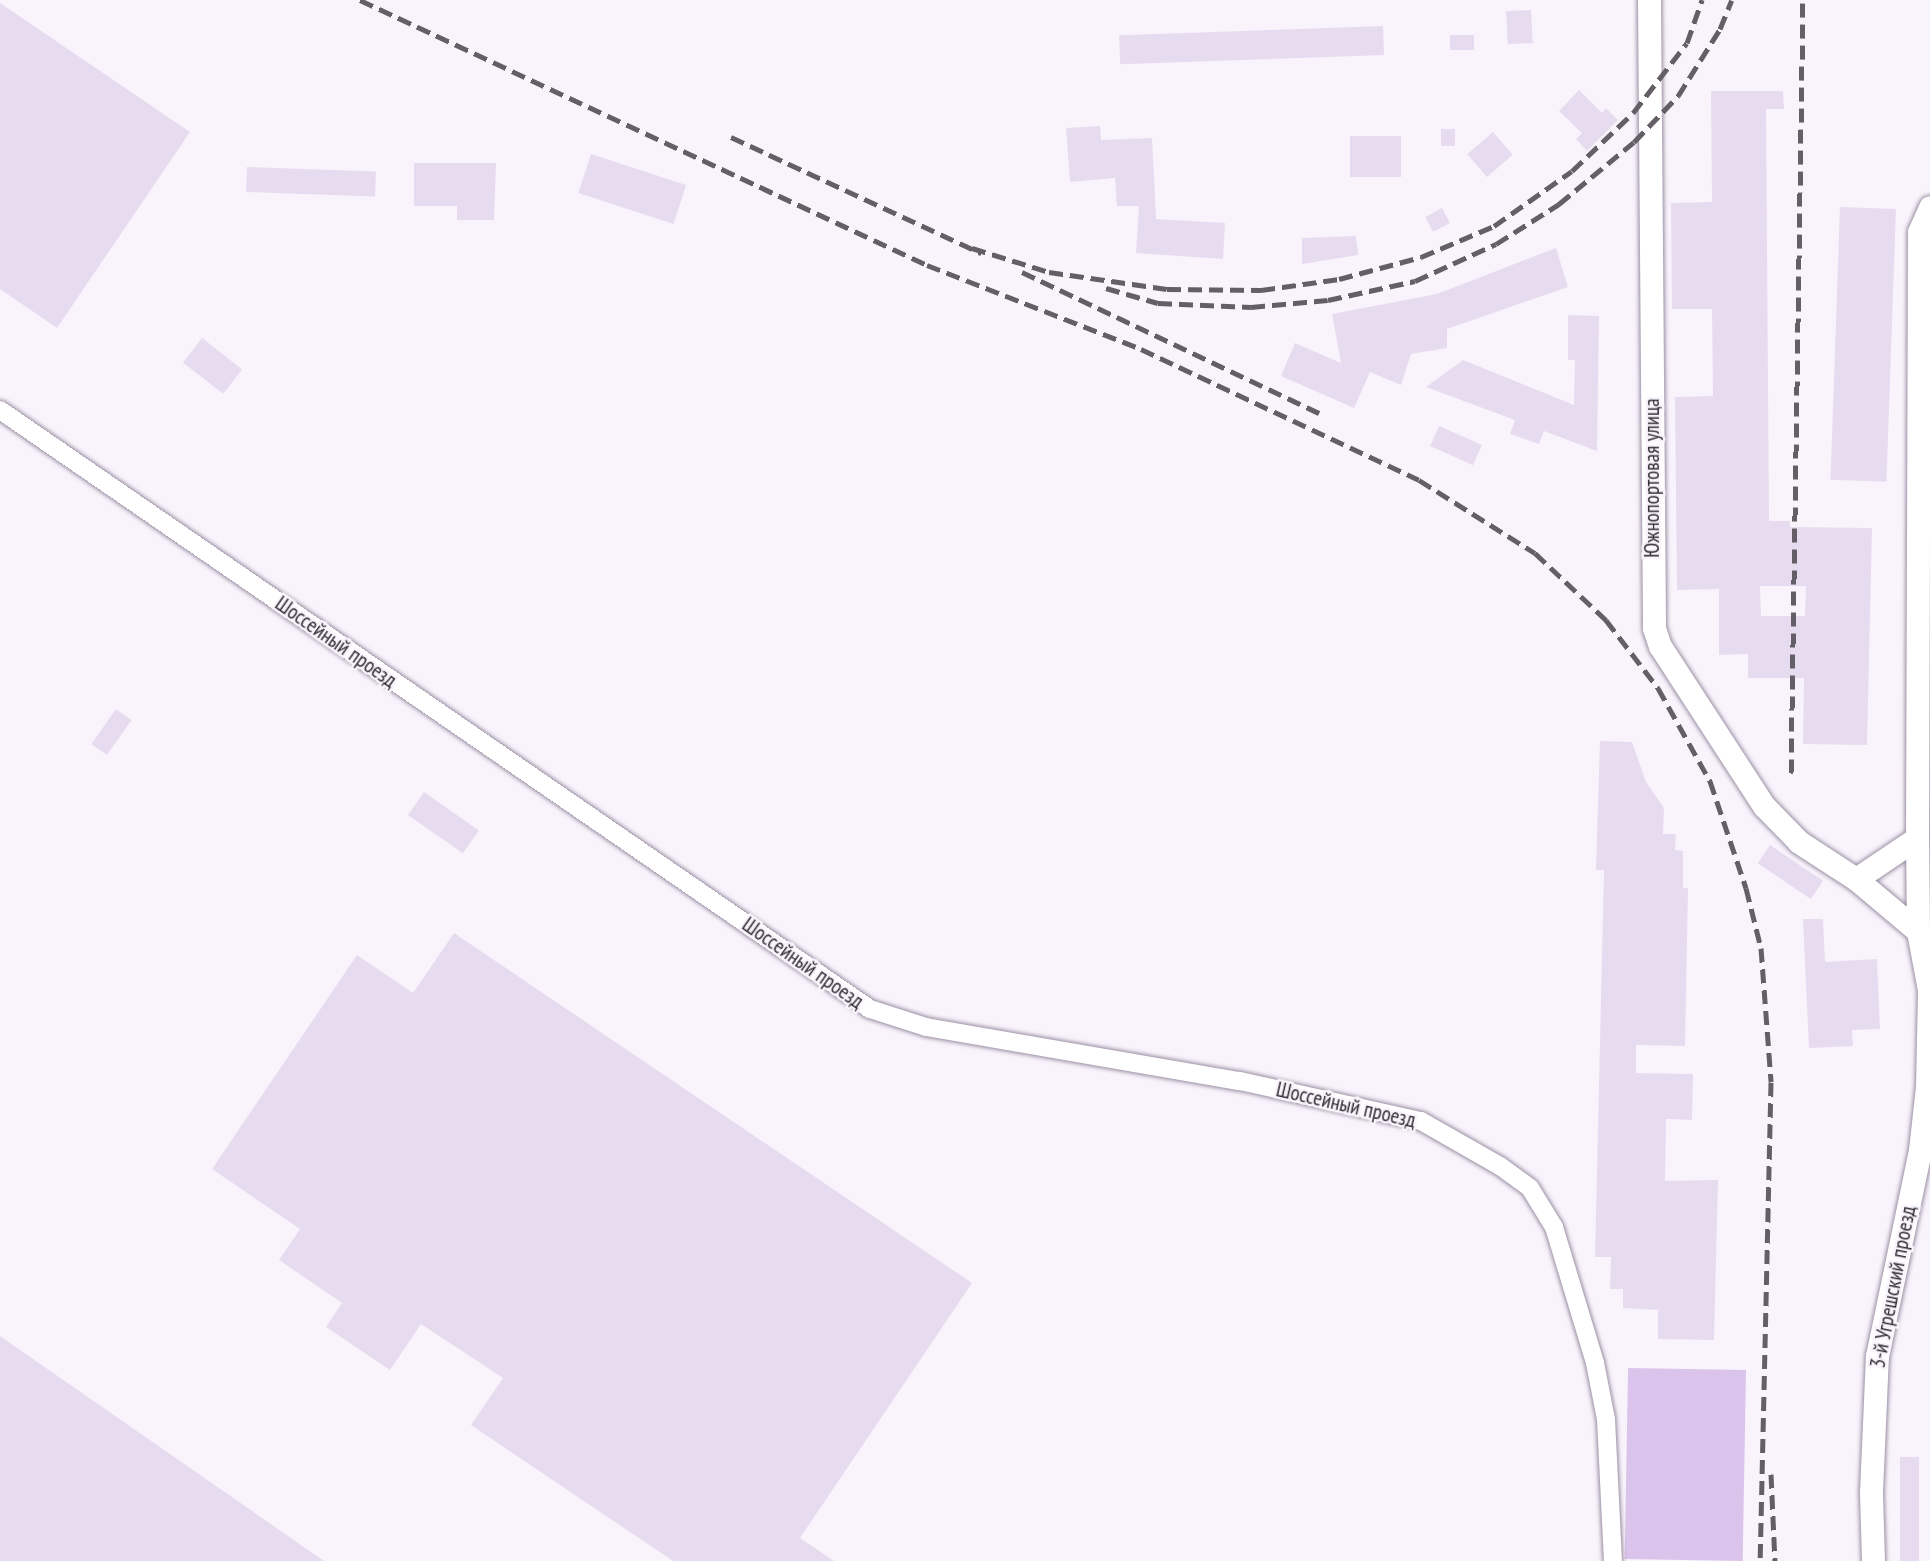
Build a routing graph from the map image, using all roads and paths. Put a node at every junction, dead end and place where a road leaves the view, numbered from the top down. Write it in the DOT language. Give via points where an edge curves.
graph roads {
  1 [pos="1649,0"];
  2 [pos="1930,207"];
  3 [pos="0,410"];
  4 [pos="1917,838"];
  5 [pos="1856,879"];
  6 [pos="1918,931"];
  7 [pos="1612,1553"];
  8 [pos="1874,1561"];
  1 -- 5 [label="street, Южнопортовая улица" via="1654,628 1660,646 1764,806 1799,842"];
  2 -- 4 [label="street" via="1919,232"];
  3 -- 7 [label="street, Шоссейный проезд" via="870,1009 926,1027 1240,1081 1422,1121 1500,1166 1530,1188 1554,1227 1595,1363 1606,1419"];
  4 -- 5 [label="street"];
  4 -- 6 [label="street, 3-й Угрешский проезд"];
  5 -- 6 [label="street, Южнопортовая улица"];
  6 -- 8 [label="street, 3-й Угрешский проезд" via="1929,990 1927,1087 1920,1150 1877,1356 1871,1492"];
}
